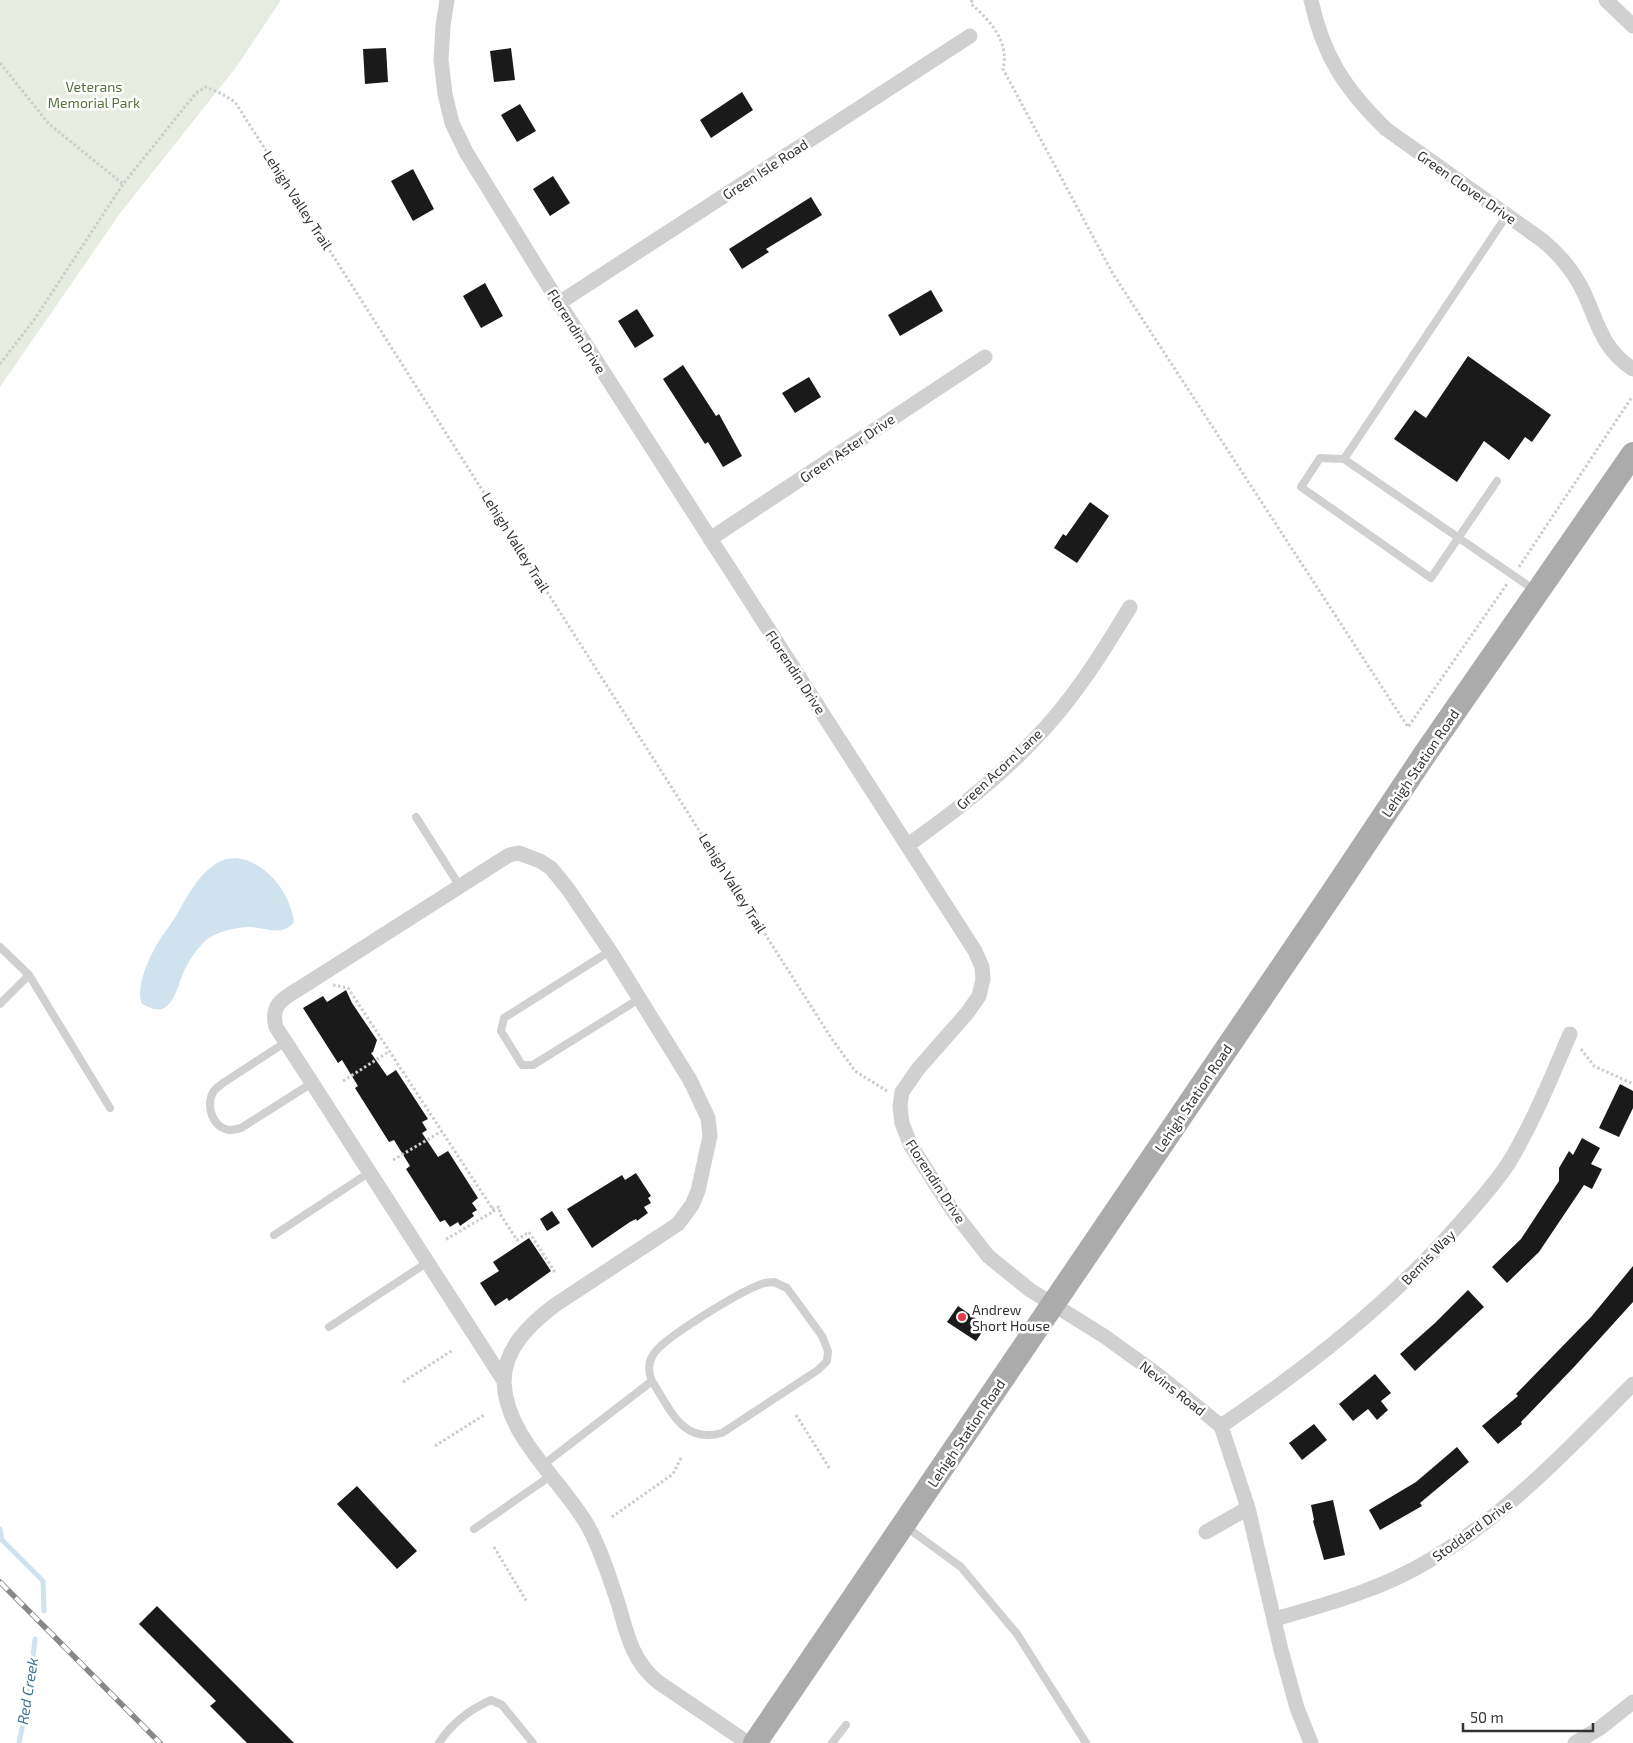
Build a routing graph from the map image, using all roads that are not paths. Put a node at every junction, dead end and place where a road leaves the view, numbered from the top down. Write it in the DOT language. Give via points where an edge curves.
graph roads {
  1 [pos="447,0"];
  2 [pos="1311,0"];
  3 [pos="1606,0"];
  4 [pos="1633,26"];
  5 [pos="970,36"];
  6 [pos="1507,215"];
  7 [pos="559,303"];
  8 [pos="984,357"];
  9 [pos="1633,369"];
  10 [pos="1633,454"];
  11 [pos="1344,459"];
  12 [pos="1497,481"];
  13 [pos="1458,538"];
  14 [pos="710,539"];
  15 [pos="1537,592"];
  16 [pos="1130,607"];
  17 [pos="416,817"];
  18 [pos="908,845"];
  19 [pos="459,885"];
  20 [pos="0,947"];
  21 [pos="610,952"];
  22 [pos="29,975"];
  23 [pos="639,999"];
  24 [pos="0,1004"];
  25 [pos="1570,1034"];
  26 [pos="286,1042"];
  27 [pos="312,1083"];
  28 [pos="110,1108"];
  29 [pos="370,1172"];
  30 [pos="274,1235"];
  31 [pos="428,1262"];
  32 [pos="1053,1304"];
  33 [pos="329,1327"];
  34 [pos="504,1381"];
  35 [pos="652,1381"];
  36 [pos="1633,1384"];
  37 [pos="1221,1426"];
  38 [pos="548,1470"];
  39 [pos="1248,1508"];
  40 [pos="903,1525"];
  41 [pos="474,1529"];
  42 [pos="1206,1532"];
  43 [pos="1275,1619"];
  44 [pos="1633,1702"];
  45 [pos="846,1725"];
  46 [pos="439,1743"];
  47 [pos="533,1743"];
  48 [pos="748,1743"];
  49 [pos="755,1743"];
  50 [pos="832,1743"];
  51 [pos="1086,1743"];
  52 [pos="1311,1743"];
  53 [pos="1575,1743"];
  1 -- 7 [label="street, Florendin Drive" via="441,60 452,123 466,152"];
  2 -- 6 [label="street, Green Clover Drive" via="1323,42 1335,66 1366,110 1386,129"];
  3 -- 4 [label="street"];
  5 -- 7 [label="street, Green Isle Road"];
  6 -- 9 [label="street, Green Clover Drive" via="1558,253 1569,266 1600,333 1615,355"];
  6 -- 11 [label="lane"];
  7 -- 14 [label="street, Florendin Drive"];
  8 -- 14 [label="street, Green Aster Drive"];
  10 -- 15 [label="main road, Lehigh Station Road"];
  11 -- 13 [label="lane"];
  11 -- 13 [label="lane" via="1320,458 1300,487 1431,578"];
  12 -- 13 [label="lane"];
  13 -- 15 [label="lane"];
  14 -- 18 [label="street, Florendin Drive"];
  15 -- 32 [label="main road, Lehigh Station Road"];
  16 -- 18 [label="street, Green Acorn Lane" via="1063,707 1032,743 995,778"];
  17 -- 19 [label="lane"];
  18 -- 32 [label="street, Florendin Drive" via="975,951 983,979 979,996 968,1012 918,1068 902,1092 902,1123 911,1146 953,1211 988,1256"];
  19 -- 21 [label="street" via="509,855 519,853 540,861 551,868 568,889"];
  19 -- 26 [label="street" via="278,1004 274,1018"];
  20 -- 22 [label="lane"];
  21 -- 23 [label="street"];
  21 -- 23 [label="lane" via="504,1018 501,1031 522,1065 533,1065"];
  22 -- 24 [label="lane"];
  22 -- 28 [label="lane"];
  23 -- 34 [label="street" via="690,1080 708,1118 710,1136 698,1191 678,1224 555,1305 523,1332 507,1361"];
  25 -- 37 [label="street, Bemis Way" via="1531,1123 1507,1165 1437,1250 1324,1351"];
  26 -- 27 [label="street"];
  26 -- 27 [label="lane" via="214,1091 210,1111 214,1120 231,1130 241,1128"];
  27 -- 29 [label="street"];
  29 -- 30 [label="lane"];
  29 -- 31 [label="street"];
  31 -- 33 [label="lane"];
  31 -- 34 [label="street"];
  32 -- 37 [label="street, Nevins Road" via="1158,1374"];
  32 -- 40 [label="main road, Lehigh Station Road"];
  34 -- 38 [label="street" via="516,1425"];
  35 -- 35 [label="lane" via="650,1363 660,1346 760,1284 774,1282 787,1288 822,1336 828,1351 827,1361 818,1370 722,1433 711,1436 688,1431 679,1423"];
  35 -- 38 [label="lane"];
  36 -- 43 [label="street, Stoddard Drive" via="1535,1482 1461,1540 1429,1561 1352,1596"];
  37 -- 39 [label="street"];
  38 -- 41 [label="lane"];
  38 -- 48 [label="street" via="577,1510 606,1564 627,1638 644,1669"];
  39 -- 42 [label="street"];
  39 -- 43 [label="street"];
  40 -- 49 [label="main road, Lehigh Station Road"];
  40 -- 51 [label="lane" via="967,1574 1017,1634"];
  43 -- 52 [label="street" via="1297,1708"];
  44 -- 53 [label="street"];
  45 -- 50 [label="lane"];
  46 -- 47 [label="lane" via="446,1732 464,1717 491,1700 502,1705"];
}
